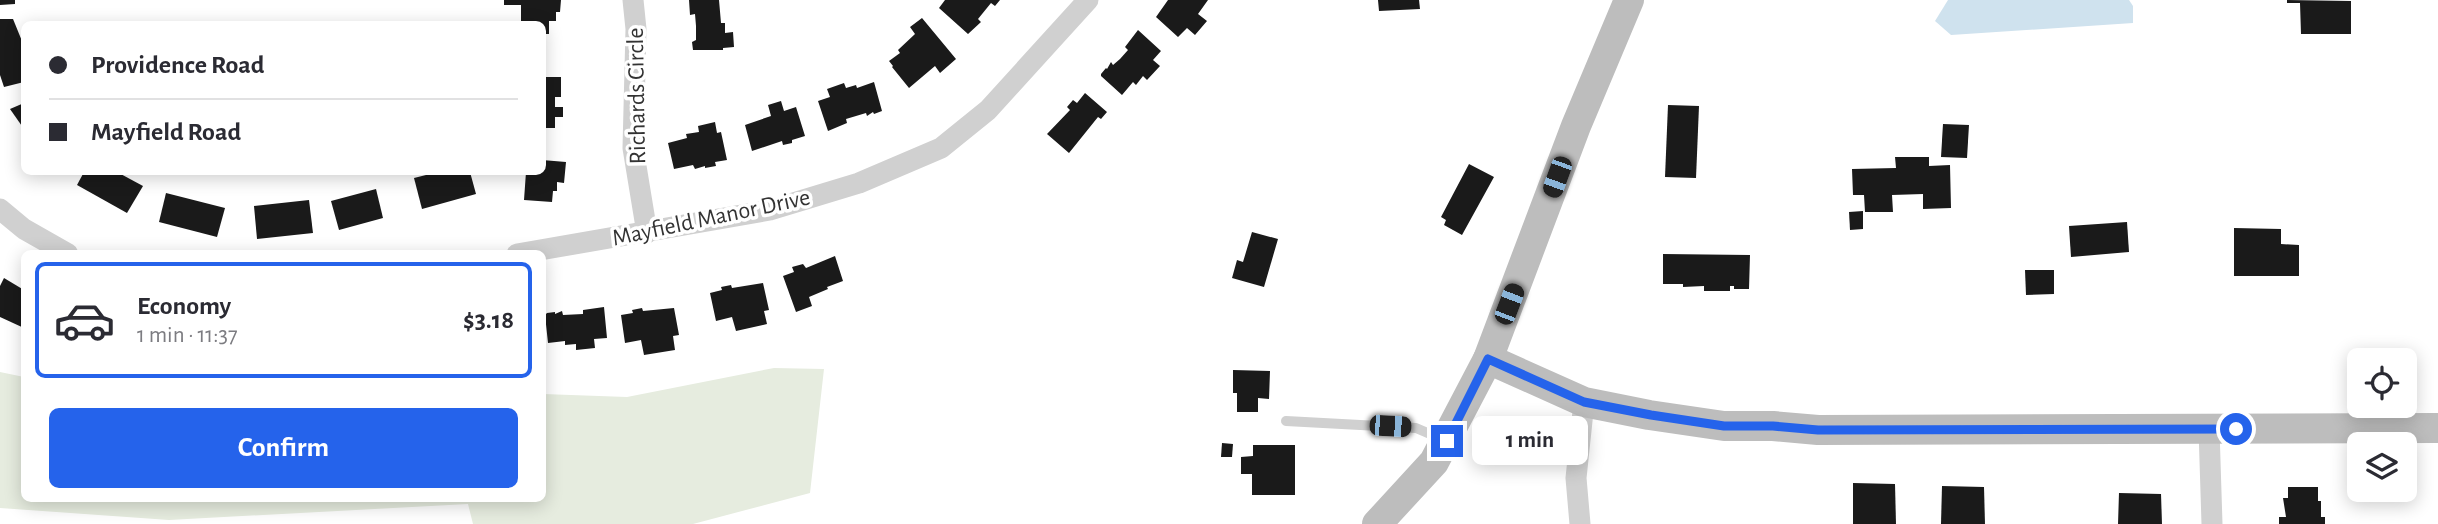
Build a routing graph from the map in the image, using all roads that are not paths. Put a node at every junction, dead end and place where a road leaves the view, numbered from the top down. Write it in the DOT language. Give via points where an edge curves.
graph roads {
  1 [pos="633,0"];
  2 [pos="1088,0"];
  3 [pos="1629,0"];
  4 [pos="0,209"];
  5 [pos="647,233"];
  6 [pos="61,250"];
  7 [pos="541,250"];
  8 [pos="1488,359"];
  9 [pos="1584,402"];
  10 [pos="1286,421"];
  11 [pos="2438,428"];
  12 [pos="2209,429"];
  13 [pos="1447,441"];
  14 [pos="1377,524"];
  15 [pos="1580,524"];
  16 [pos="2211,524"];
  1 -- 5 [label="street, Richards Circle" via="632,148"];
  2 -- 5 [label="street, Mayfield Manor Drive" via="988,110 941,148 859,183 770,210"];
  3 -- 8 [label="street"];
  4 -- 6 [label="street"];
  5 -- 7 [label="street, Mayfield Manor Drive"];
  8 -- 9 [label="street"];
  8 -- 13 [label="street"];
  9 -- 12 [label="street" via="1724,426"];
  9 -- 15 [label="street" via="1576,478"];
  10 -- 13 [label="lane" via="1416,428"];
  11 -- 12 [label="street"];
  12 -- 16 [label="street"];
  13 -- 14 [label="street" via="1434,462"];
}
